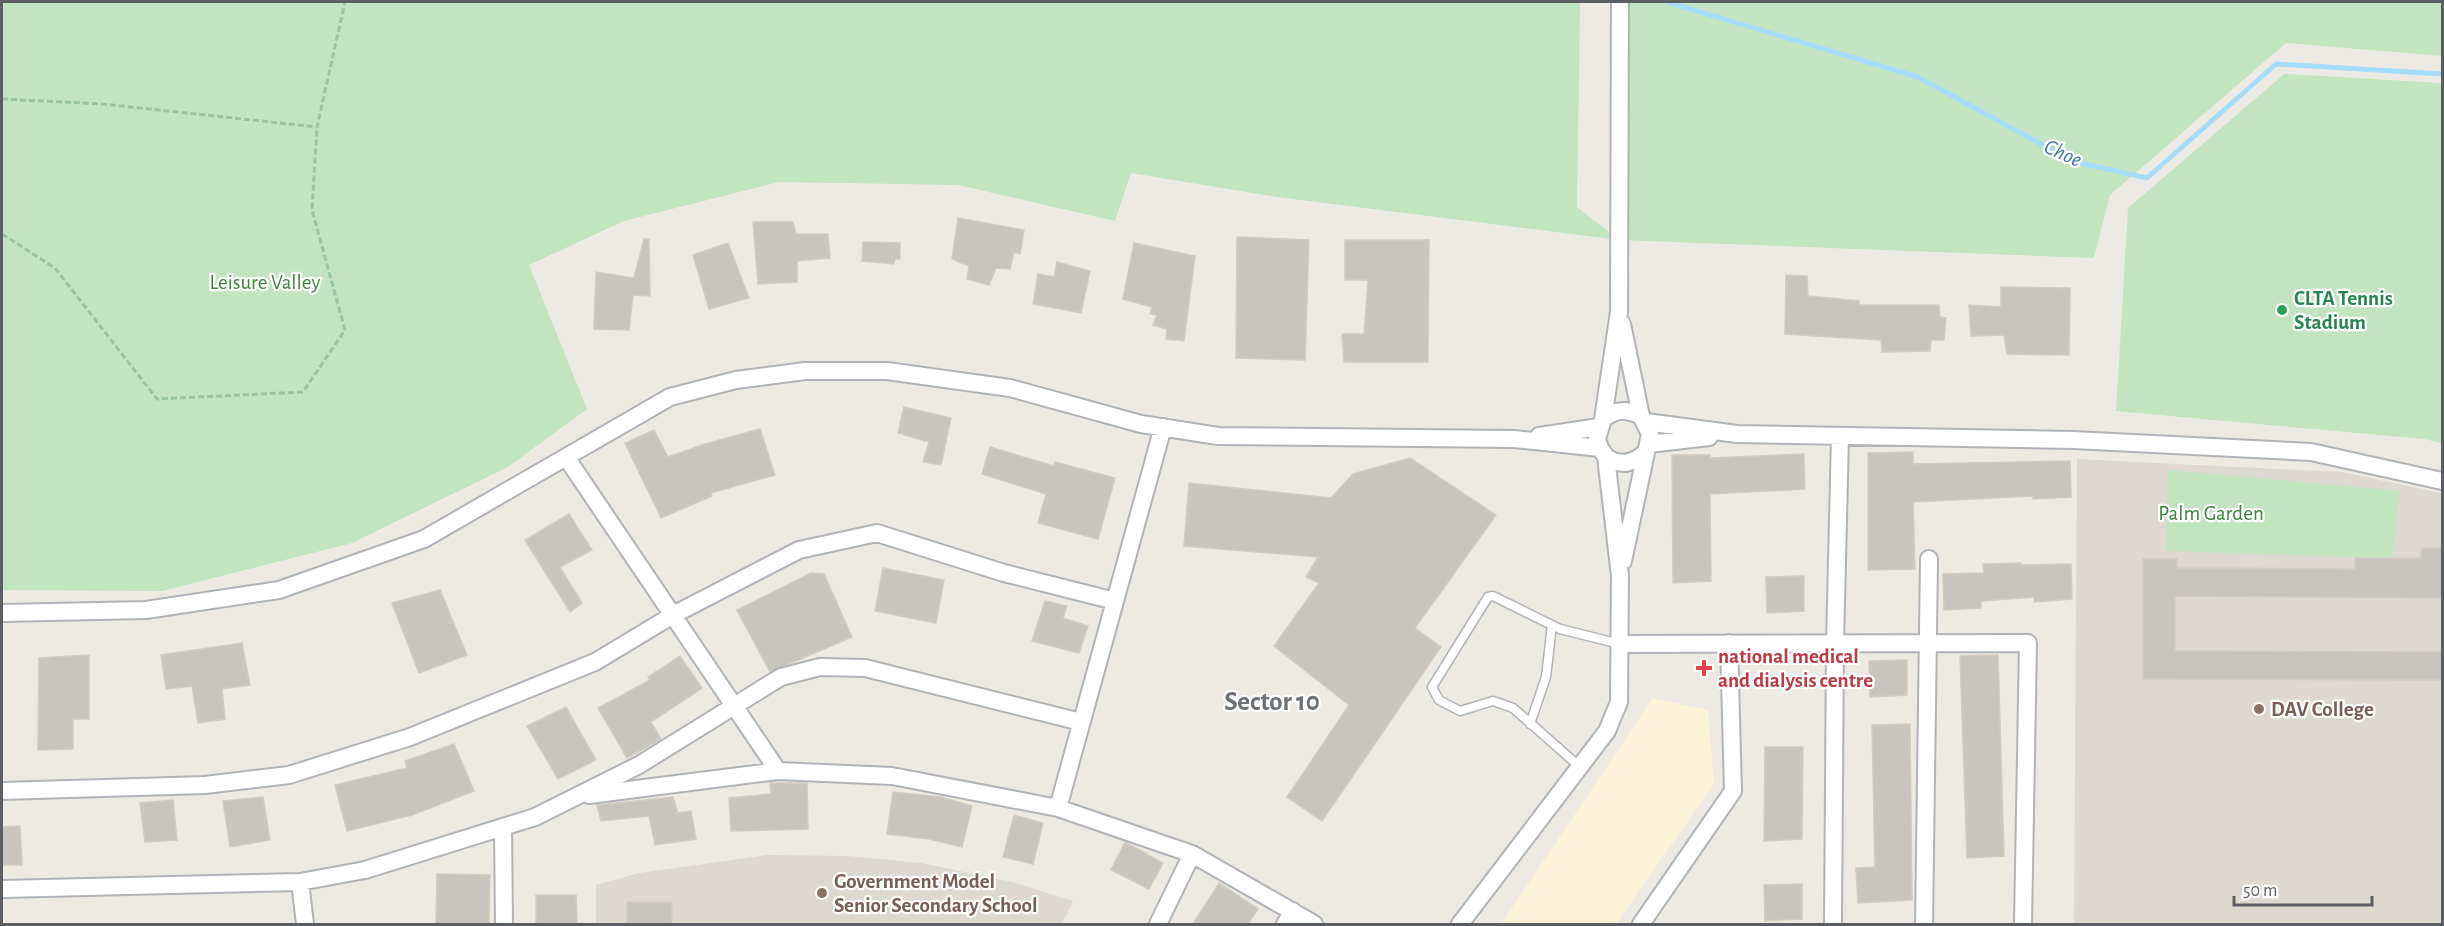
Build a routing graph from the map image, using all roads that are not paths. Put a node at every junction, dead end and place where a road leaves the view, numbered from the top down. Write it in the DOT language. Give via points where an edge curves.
graph roads {
  1 [pos="1620,2"];
  2 [pos="1619,312"];
  3 [pos="1644,419"];
  4 [pos="1601,423"];
  5 [pos="1163,427"];
  6 [pos="1737,434"];
  7 [pos="1840,437"];
  8 [pos="1514,439"];
  9 [pos="1646,449"];
  10 [pos="1603,453"];
  11 [pos="566,457"];
  12 [pos="2442,481"];
  13 [pos="1929,559"];
  14 [pos="1620,576"];
  15 [pos="1115,601"];
  16 [pos="2,613"];
  17 [pos="673,615"];
  18 [pos="1552,625"];
  19 [pos="1835,643"];
  20 [pos="1928,643"];
  21 [pos="1620,644"];
  22 [pos="1729,644"];
  23 [pos="734,706"];
  24 [pos="1081,722"];
  25 [pos="1530,724"];
  26 [pos="1580,767"];
  27 [pos="778,771"];
  28 [pos="2,792"];
  29 [pos="576,797"];
  30 [pos="1058,808"];
  31 [pos="503,827"];
  32 [pos="1191,854"];
  33 [pos="300,882"];
  34 [pos="2,889"];
  35 [pos="1289,918"];
  36 [pos="305,924"];
  37 [pos="504,924"];
  38 [pos="1158,924"];
  39 [pos="1314,924"];
  40 [pos="1460,924"];
  41 [pos="1641,924"];
  42 [pos="1833,924"];
  43 [pos="1924,924"];
  44 [pos="2023,924"];
  1 -- 2 [label="street"];
  2 -- 3 [label="street"];
  2 -- 4 [label="street"];
  3 -- 4 [label="street" via="1621,410"];
  3 -- 6 [label="street"];
  3 -- 9 [label="street" via="1650,434"];
  4 -- 8 [label="street"];
  4 -- 10 [label="street" via="1597,439"];
  5 -- 8 [label="street" via="1218,436"];
  5 -- 11 [label="street" via="1010,388 887,371 805,371 736,380 670,397"];
  5 -- 15 [label="street"];
  6 -- 7 [label="street"];
  6 -- 9 [label="street"];
  7 -- 12 [label="street" via="2073,440 2311,452"];
  7 -- 19 [label="street"];
  8 -- 10 [label="street"];
  9 -- 10 [label="street" via="1637,459 1626,463 1615,462"];
  9 -- 14 [label="street"];
  10 -- 14 [label="street"];
  11 -- 16 [label="street" via="424,539 279,590 146,610"];
  11 -- 17 [label="street"];
  13 -- 20 [label="street"];
  14 -- 21 [label="street"];
  15 -- 17 [label="street" via="1004,573 877,533 799,550"];
  15 -- 24 [label="street"];
  17 -- 23 [label="street"];
  17 -- 28 [label="street" via="595,662 410,737 289,776 205,785"];
  18 -- 21 [label="lane"];
  18 -- 25 [label="lane" via="1546,677"];
  18 -- 25 [label="lane" via="1488,597 1432,687 1439,700 1460,711 1492,701 1518,712"];
  19 -- 20 [label="street"];
  19 -- 22 [label="street"];
  19 -- 42 [label="street"];
  20 -- 43 [label="street"];
  20 -- 44 [label="street" via="2028,643"];
  21 -- 22 [label="street"];
  21 -- 26 [label="street" via="1619,702 1607,731"];
  22 -- 41 [label="street" via="1733,791"];
  23 -- 24 [label="street" via="781,677 820,667 865,668"];
  23 -- 27 [label="street"];
  23 -- 29 [label="street" via="639,765"];
  24 -- 30 [label="street"];
  25 -- 26 [label="lane"];
  26 -- 40 [label="street"];
  27 -- 29 [label="street"];
  27 -- 30 [label="street" via="892,776"];
  29 -- 31 [label="street"];
  30 -- 32 [label="street"];
  31 -- 33 [label="street" via="365,870"];
  31 -- 37 [label="street"];
  32 -- 35 [label="street"];
  32 -- 38 [label="street"];
  33 -- 34 [label="street"];
  33 -- 36 [label="street"];
  35 -- 39 [label="street"];
}
